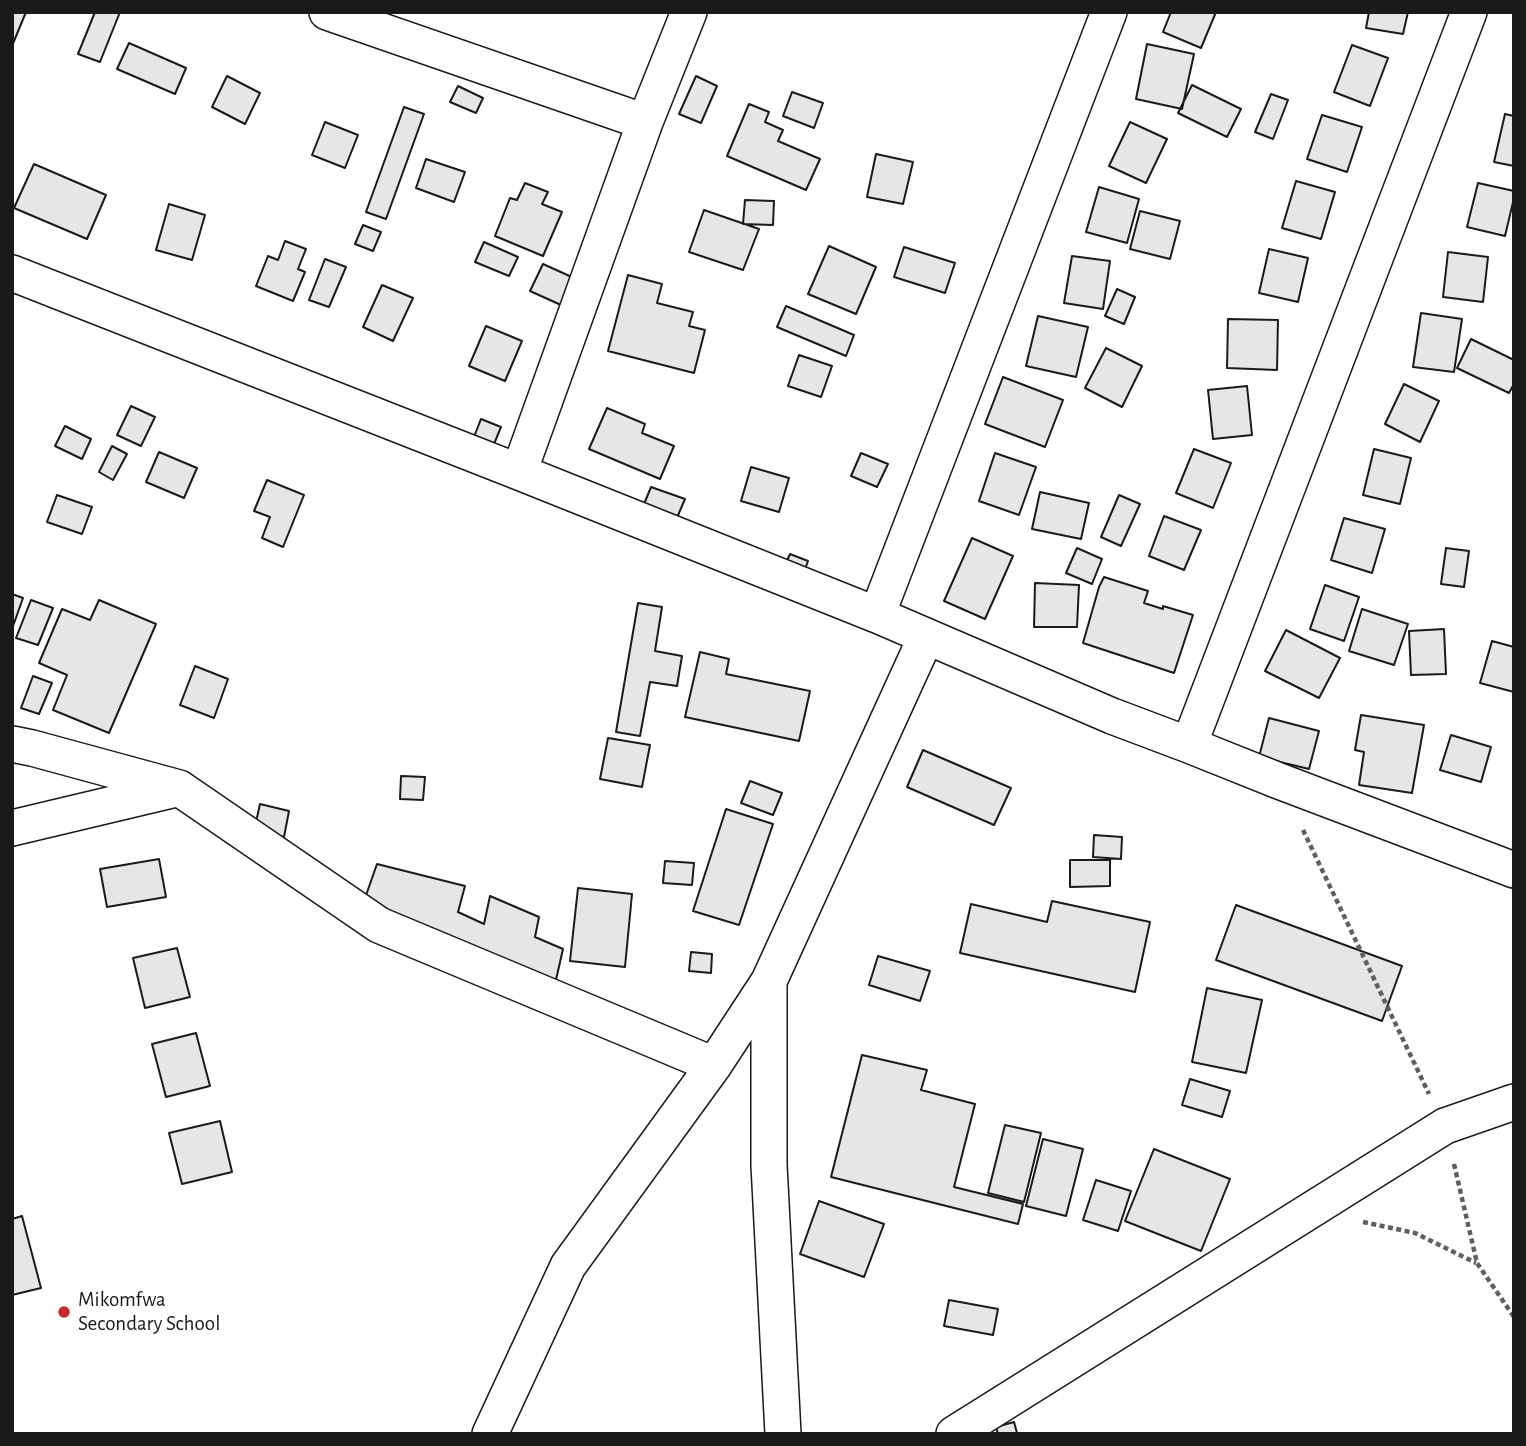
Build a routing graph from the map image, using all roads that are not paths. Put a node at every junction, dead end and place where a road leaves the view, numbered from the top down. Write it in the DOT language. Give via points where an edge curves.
graph roads {
  1 [pos="327,12"];
  2 [pos="689,12"];
  3 [pos="1109,12"];
  4 [pos="1469,12"];
  5 [pos="645,122"];
  6 [pos="12,273"];
  7 [pos="519,472"];
  8 [pos="877,615"];
  9 [pos="926,637"];
  10 [pos="12,744"];
  11 [pos="1189,745"];
  12 [pos="179,788"];
  13 [pos="12,828"];
  14 [pos="1513,869"];
  15 [pos="769,981"];
  16 [pos="715,1065"];
  17 [pos="1514,1101"];
  18 [pos="489,1434"];
  19 [pos="783,1434"];
  20 [pos="954,1434"];
  1 -- 5 [label="street"];
  2 -- 5 [label="street"];
  3 -- 8 [label="street"];
  4 -- 11 [label="street"];
  5 -- 7 [label="street"];
  6 -- 7 [label="street"];
  7 -- 8 [label="street"];
  8 -- 9 [label="street"];
  9 -- 11 [label="street"];
  9 -- 15 [label="street"];
  10 -- 12 [label="street"];
  11 -- 14 [label="street"];
  12 -- 13 [label="street"];
  12 -- 16 [label="street" via="379,925"];
  15 -- 16 [label="street"];
  15 -- 19 [label="street" via="769,1165"];
  16 -- 18 [label="street" via="568,1266"];
  17 -- 20 [label="street" via="1445,1126"];
}
